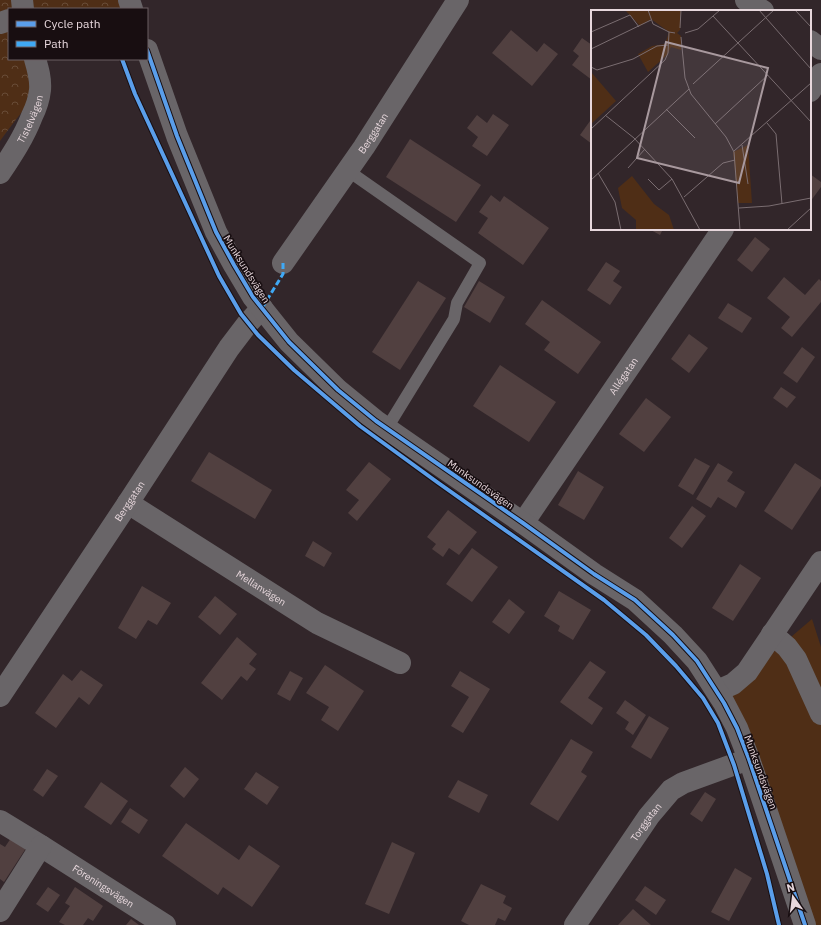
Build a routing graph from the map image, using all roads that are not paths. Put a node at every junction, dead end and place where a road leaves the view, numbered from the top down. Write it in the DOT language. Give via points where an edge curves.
graph roads {
  1 [pos="458,0"];
  2 [pos="746,0"];
  3 [pos="761,10"];
  4 [pos="811,43"];
  5 [pos="821,49"];
  6 [pos="148,53"];
  7 [pos="35,60"];
  8 [pos="821,74"];
  9 [pos="811,89"];
  10 [pos="347,170"];
  11 [pos="0,173"];
  12 [pos="722,230"];
  13 [pos="283,263"];
  14 [pos="262,308"];
  15 [pos="387,428"];
  16 [pos="128,503"];
  17 [pos="523,523"];
  18 [pos="821,562"];
  19 [pos="772,634"];
  20 [pos="400,663"];
  21 [pos="717,691"];
  22 [pos="0,696"];
  23 [pos="821,714"];
  24 [pos="749,759"];
  25 [pos="0,821"];
  26 [pos="42,846"];
  27 [pos="0,911"];
  28 [pos="165,925"];
  29 [pos="575,925"];
  30 [pos="804,925"];
  1 -- 10 [label="street, Berggatan"];
  2 -- 3 [label="street"];
  4 -- 5 [label="street"];
  6 -- 14 [label="street, Munksundsvägen" via="216,232"];
  7 -- 11 [label="street, Tistelvägen" via="39,74 39,98 26,131"];
  8 -- 9 [label="street"];
  10 -- 13 [label="street, Berggatan"];
  10 -- 15 [label="lane" via="480,263 456,303 454,320"];
  12 -- 17 [label="street, Allégatan"];
  14 -- 15 [label="street, Munksundsvägen" via="289,342 338,390"];
  14 -- 16 [label="street, Berggatan" via="229,348"];
  15 -- 17 [label="street, Munksundsvägen"];
  16 -- 20 [label="street, Mellanvägen" via="317,623"];
  16 -- 22 [label="street, Berggatan"];
  17 -- 21 [label="street, Munksundsvägen" via="634,600 697,661"];
  18 -- 19 [label="street"];
  19 -- 21 [label="street" via="747,672 733,684"];
  19 -- 23 [label="street" via="796,659"];
  21 -- 24 [label="street, Munksundsvägen" via="737,728"];
  24 -- 29 [label="street, Torggatan" via="683,783 671,790 649,816"];
  24 -- 30 [label="street, Munksundsvägen"];
  25 -- 26 [label="street, Föreningsvägen"];
  26 -- 27 [label="street"];
  26 -- 28 [label="street, Föreningsvägen"];
}
